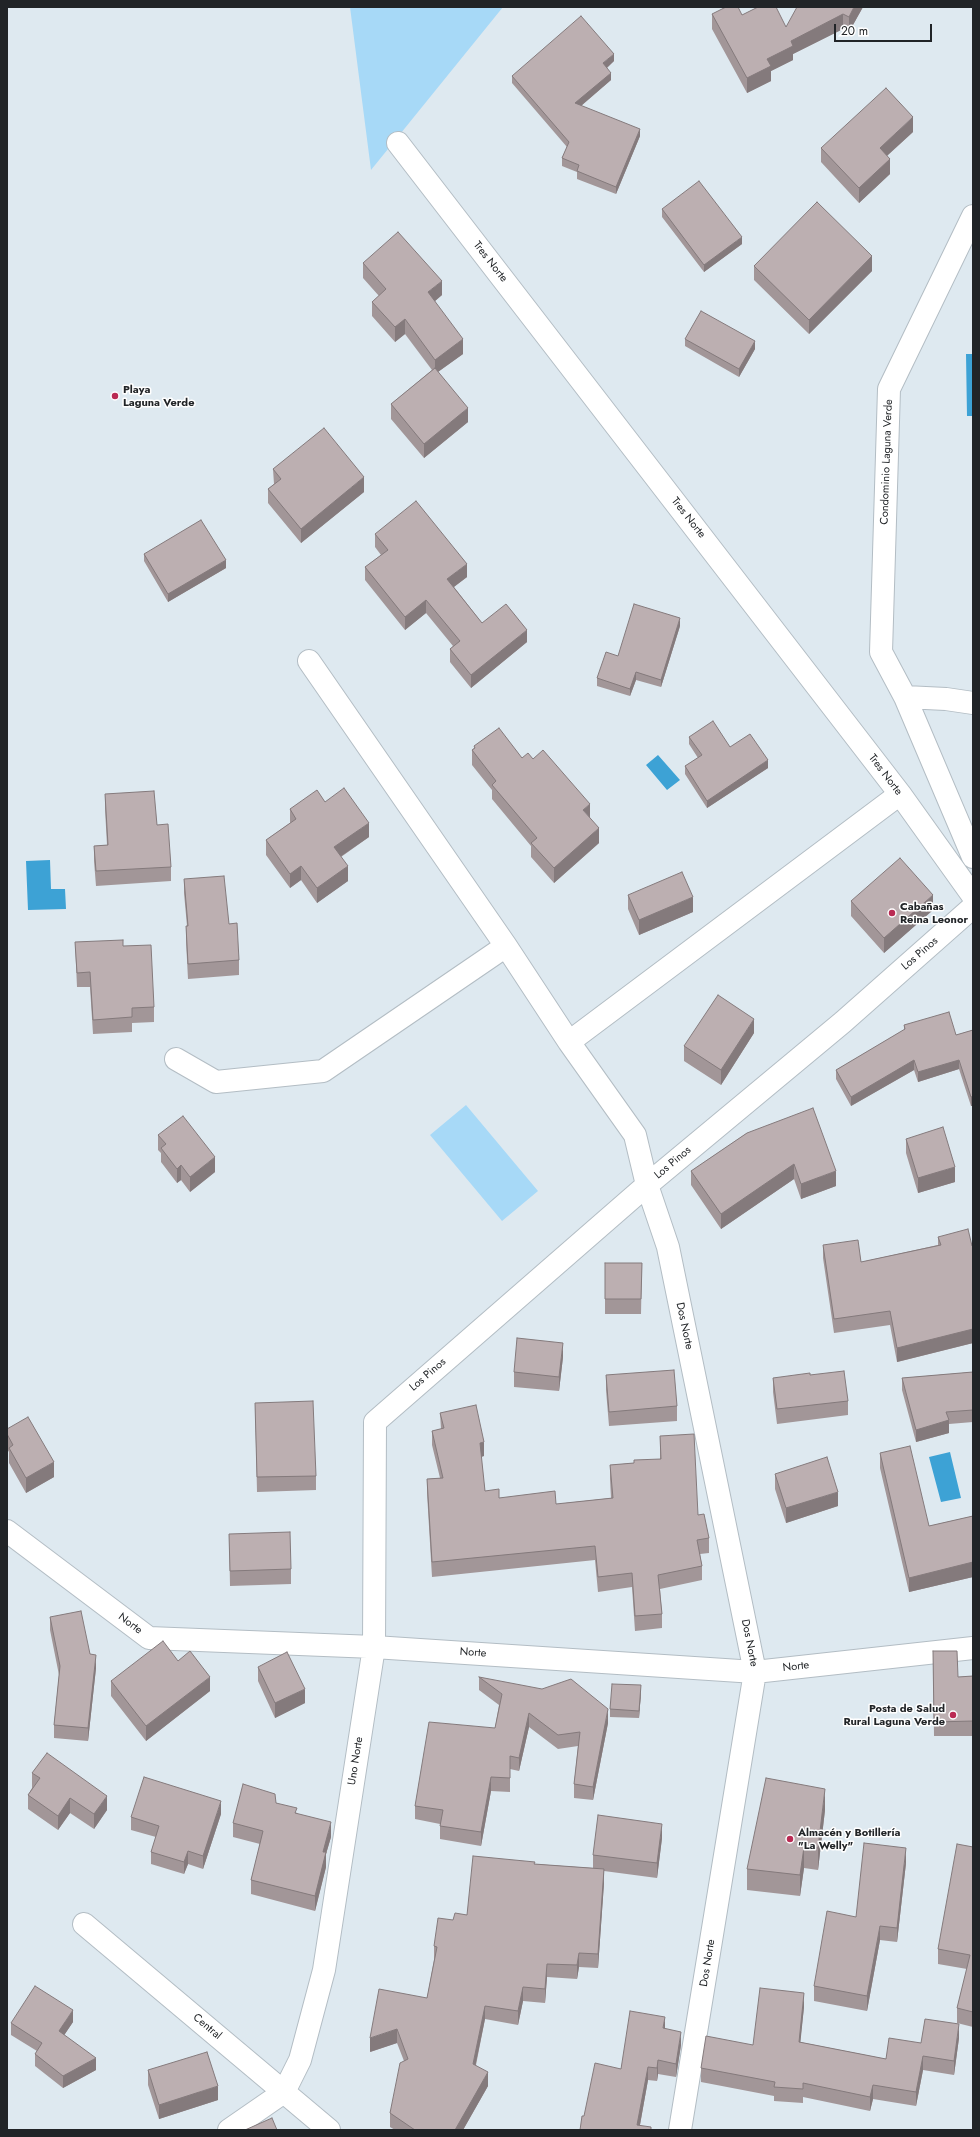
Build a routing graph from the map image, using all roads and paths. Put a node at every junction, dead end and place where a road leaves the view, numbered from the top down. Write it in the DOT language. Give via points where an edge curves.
graph roads {
  1 [pos="398,143"];
  2 [pos="973,216"];
  3 [pos="309,661"];
  4 [pos="905,697"];
  5 [pos="973,703"];
  6 [pos="900,794"];
  7 [pos="973,857"];
  8 [pos="973,896"];
  9 [pos="973,907"];
  10 [pos="506,946"];
  11 [pos="569,1042"];
  12 [pos="176,1059"];
  13 [pos="647,1185"];
  14 [pos="376,1422"];
  15 [pos="7,1531"];
  16 [pos="374,1647"];
  17 [pos="973,1648"];
  18 [pos="755,1672"];
  19 [pos="84,1924"];
  20 [pos="284,2092"];
  21 [pos="229,2130"];
  22 [pos="329,2130"];
  23 [pos="680,2130"];
  1 -- 6 [label="street, Tres Norte"];
  2 -- 4 [label="street, Condominio Laguna Verde" via="889,389 881,652"];
  3 -- 10 [label="street, Dos Norte"];
  4 -- 5 [label="street"];
  4 -- 7 [label="street, Condominio Laguna Verde"];
  6 -- 8 [label="street, Tres Norte"];
  6 -- 11 [label="street"];
  9 -- 13 [label="street, Los Pinos" via="843,1022"];
  10 -- 11 [label="street, Dos Norte"];
  10 -- 12 [label="street" via="323,1071 216,1082"];
  11 -- 13 [label="street, Dos Norte" via="635,1134"];
  13 -- 14 [label="street, Los Pinos"];
  13 -- 18 [label="street, Dos Norte" via="668,1247"];
  14 -- 16 [label="street, Uno Norte"];
  15 -- 16 [label="street, Norte" via="149,1638"];
  16 -- 18 [label="street, Norte"];
  16 -- 20 [label="street, Uno Norte" via="324,1970 300,2060"];
  17 -- 18 [label="street, Norte"];
  18 -- 23 [label="street, Dos Norte"];
  19 -- 20 [label="street, Central"];
  20 -- 21 [label="street"];
  20 -- 22 [label="street, Central"];
}
